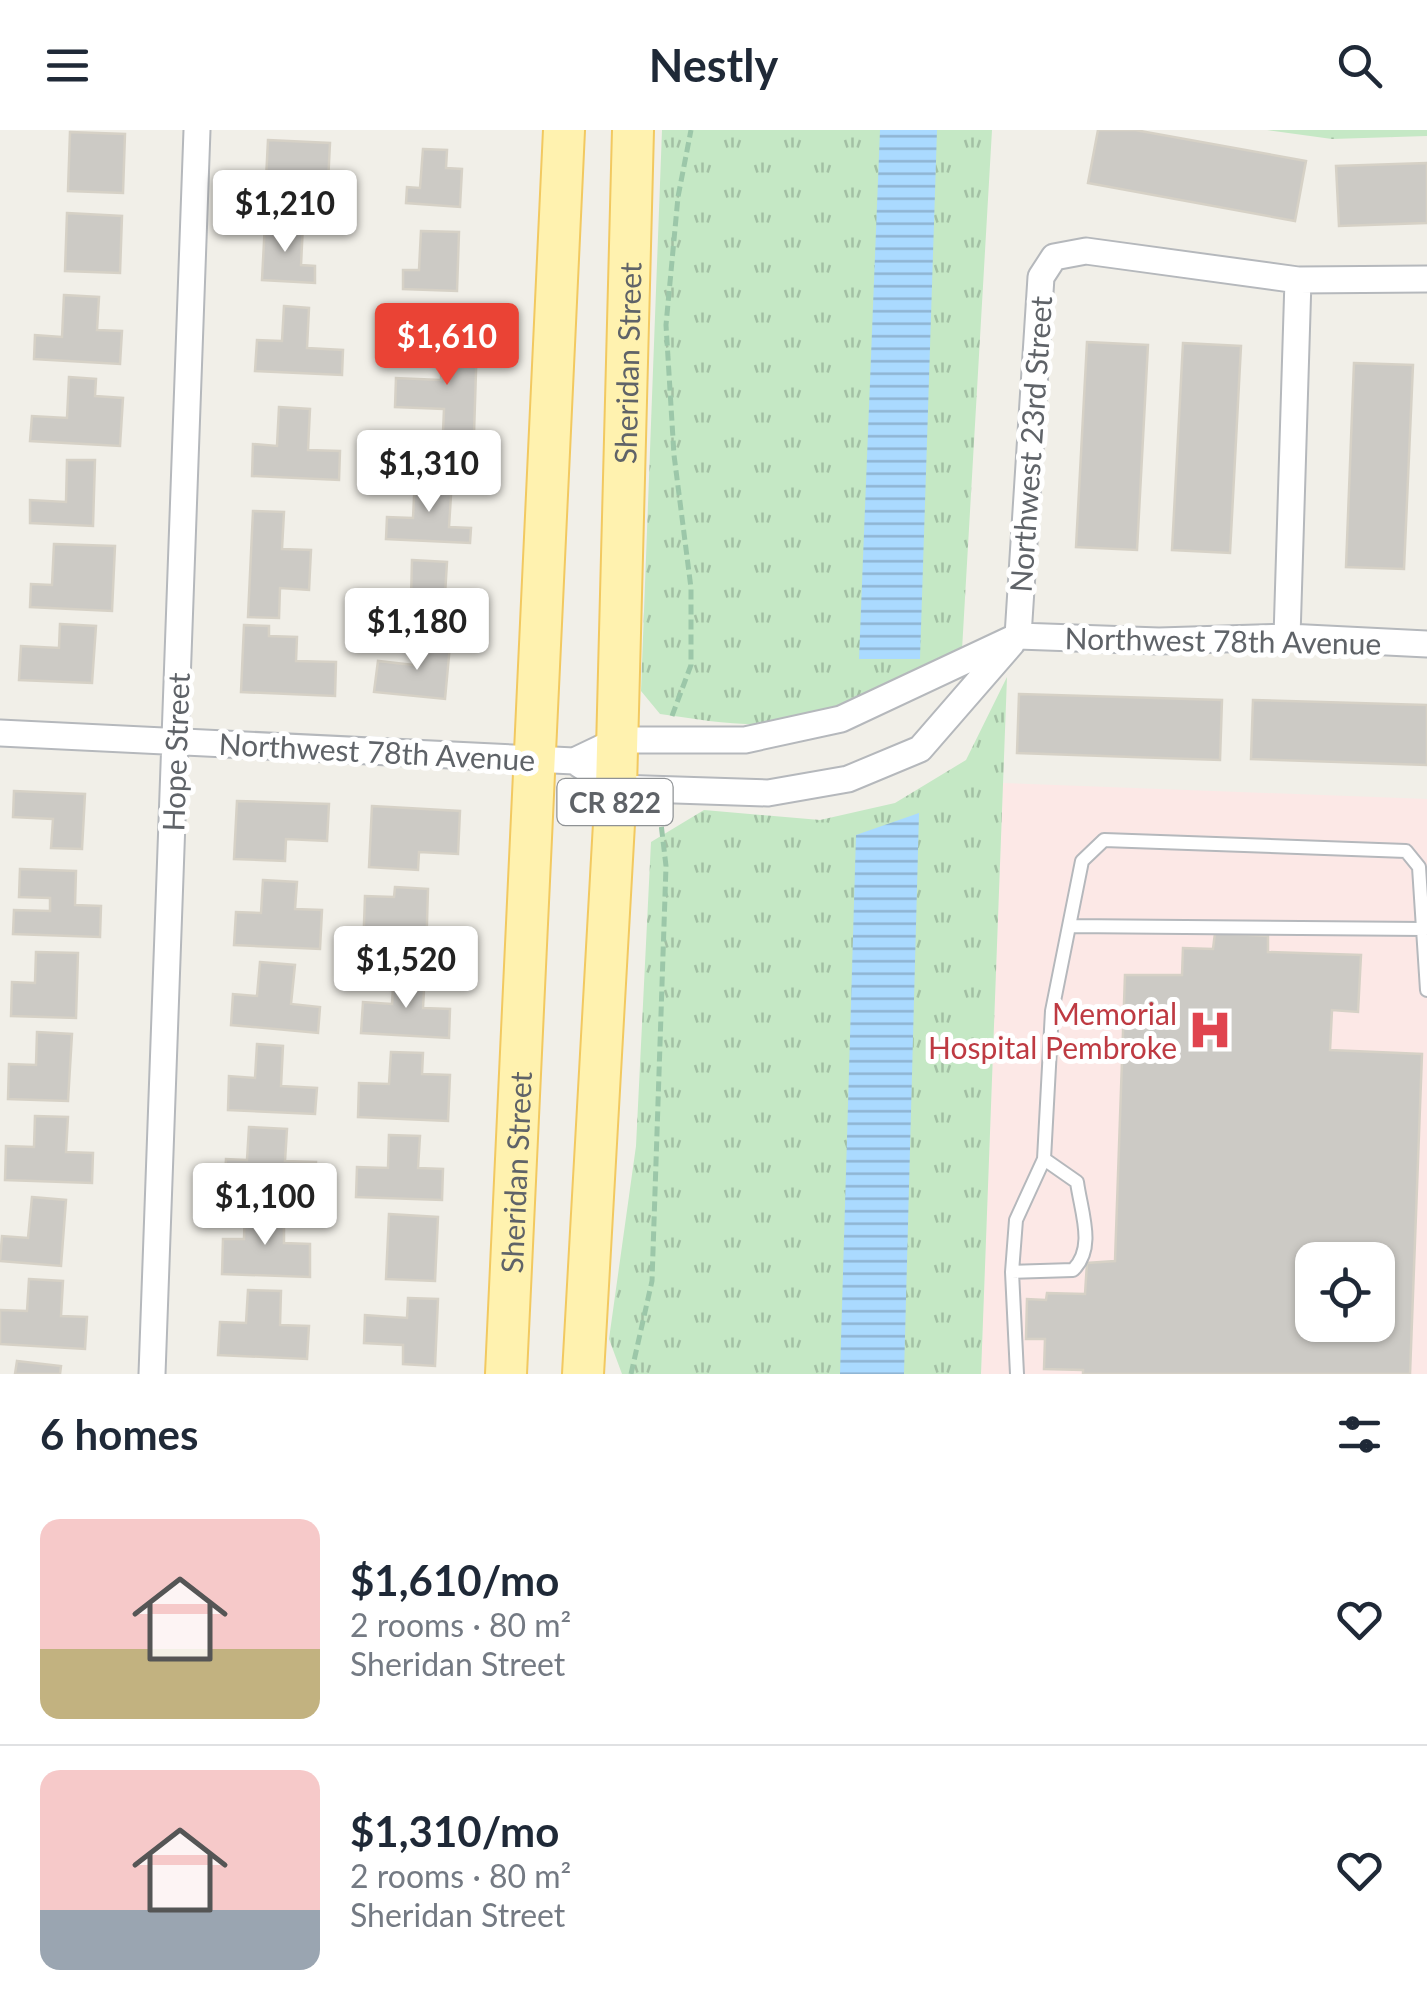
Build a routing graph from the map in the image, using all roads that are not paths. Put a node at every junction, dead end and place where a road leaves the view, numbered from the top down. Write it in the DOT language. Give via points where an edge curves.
graph roads {
  1 [pos="197,130"];
  2 [pos="564,130"];
  3 [pos="632,130"];
  4 [pos="1427,279"];
  5 [pos="1298,280"];
  6 [pos="1018,636"];
  7 [pos="1286,637"];
  8 [pos="1427,644"];
  9 [pos="0,734"];
  10 [pos="618,740"];
  11 [pos="175,742"];
  12 [pos="556,760"];
  13 [pos="616,788"];
  14 [pos="1069,926"];
  15 [pos="1424,928"];
  16 [pos="1427,990"];
  17 [pos="1044,1160"];
  18 [pos="1012,1272"];
  19 [pos="152,1374"];
  20 [pos="506,1374"];
  21 [pos="583,1374"];
  22 [pos="1018,1374"];
  1 -- 11 [label="street, Hope Street"];
  2 -- 12 [label="main road, Sheridan Street / CR 822"];
  3 -- 10 [label="main road, Sheridan Street / CR 822"];
  4 -- 5 [label="street"];
  5 -- 6 [label="street, Northwest 23rd Street" via="1086,251 1054,257 1041,277"];
  5 -- 7 [label="street"];
  6 -- 7 [label="street, Northwest 78th Avenue" via="1159,642"];
  6 -- 10 [label="street, Northwest 78th Avenue" via="840,719 745,740"];
  6 -- 13 [label="street" via="920,749 848,778 768,793"];
  7 -- 8 [label="street, Northwest 78th Avenue"];
  9 -- 11 [label="street, Northwest 78th Avenue"];
  10 -- 12 [label="street, Northwest 78th Avenue"];
  10 -- 13 [label="main road, Sheridan Street / CR 822"];
  11 -- 12 [label="street, Northwest 78th Avenue"];
  11 -- 19 [label="street, Hope Street"];
  12 -- 13 [label="street, Northwest 78th Avenue"];
  12 -- 20 [label="main road, Sheridan Street / CR 822"];
  13 -- 21 [label="main road, Sheridan Street / CR 822"];
  14 -- 15 [label="lane"];
  14 -- 15 [label="lane" via="1082,861 1104,840 1406,851 1419,867"];
  14 -- 17 [label="lane" via="1052,1012"];
  15 -- 16 [label="lane"];
  17 -- 18 [label="lane" via="1016,1220"];
  17 -- 18 [label="lane" via="1077,1182 1084,1260 1073,1270"];
  18 -- 22 [label="lane"];
}
